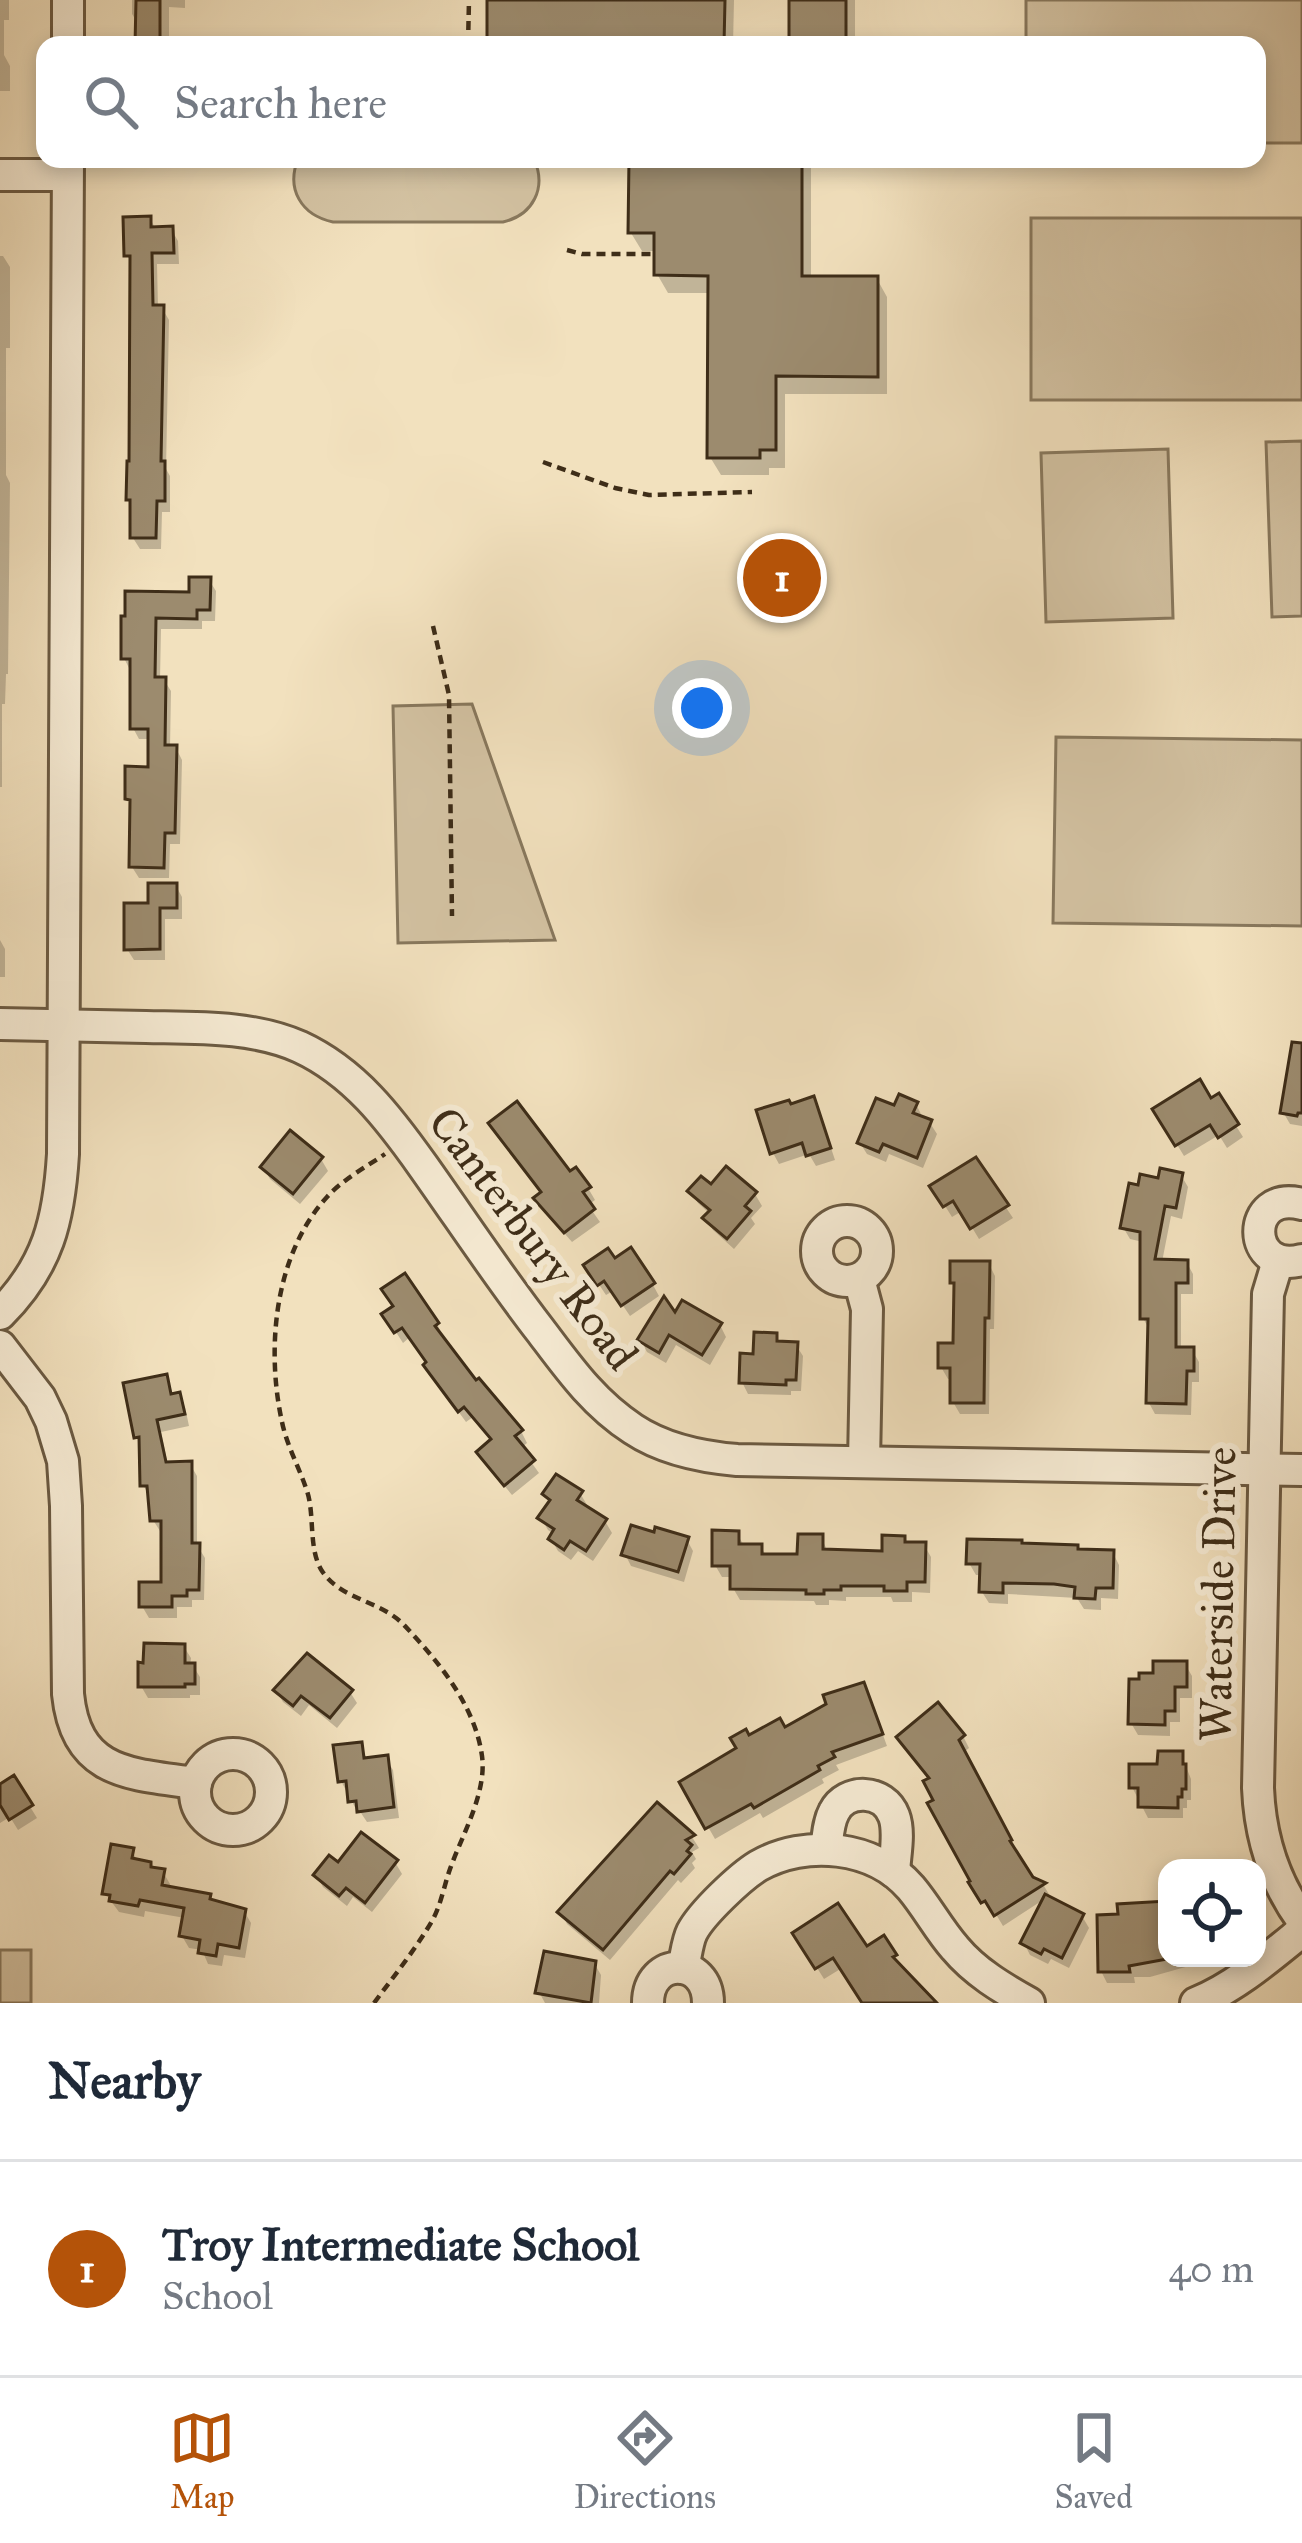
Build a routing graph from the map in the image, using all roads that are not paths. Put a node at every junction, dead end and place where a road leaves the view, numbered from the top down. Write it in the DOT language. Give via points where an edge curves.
graph roads {
  1 [pos="68,0"];
  2 [pos="68,36"];
  3 [pos="60,168"];
  4 [pos="68,168"];
  5 [pos="0,175"];
  6 [pos="0,1024"];
  7 [pos="64,1025"];
  8 [pos="1302,1204"];
  9 [pos="1290,1260"];
  10 [pos="860,1279"];
  11 [pos="0,1314"];
  12 [pos="0,1346"];
  13 [pos="864,1462"];
  14 [pos="1264,1469"];
  15 [pos="1302,1470"];
  16 [pos="196,1784"];
  17 [pos="826,1850"];
  18 [pos="894,1872"];
  19 [pos="1302,1920"];
  20 [pos="1302,1931"];
  21 [pos="683,1968"];
  22 [pos="649,2003"];
  23 [pos="708,2003"];
  24 [pos="1029,2003"];
  25 [pos="1196,2003"];
  1 -- 2 [label="street"];
  3 -- 5 [label="street"];
  4 -- 7 [label="street"];
  6 -- 7 [label="street, Canterbury Road"];
  7 -- 11 [label="street" via="56,1219 40,1261"];
  7 -- 13 [label="street, Canterbury Road" via="252,1033 327,1062 394,1125 523,1308 610,1413 656,1442 715,1458"];
  8 -- 9 [label="street, Waterside Drive" via="1276,1204 1258,1228 1269,1256"];
  9 -- 14 [label="street, Waterside Drive" via="1268,1294"];
  10 -- 13 [label="street" via="867,1309"];
  12 -- 16 [label="street" via="40,1398 63,1461 68,1694 76,1735 116,1768"];
  13 -- 14 [label="street, Canterbury Road"];
  14 -- 15 [label="street, Canterbury Road"];
  14 -- 19 [label="street, Waterside Drive" via="1259,1809 1277,1879"];
  17 -- 18 [label="street"];
  17 -- 18 [label="street" via="839,1804 853,1795 881,1799 896,1818"];
  17 -- 21 [label="street" via="773,1858 738,1880 692,1932"];
  18 -- 24 [label="street" via="956,1950"];
  20 -- 25 [label="street"];
  21 -- 22 [label="street" via="656,1978"];
  21 -- 23 [label="street" via="700,1976"];
}
